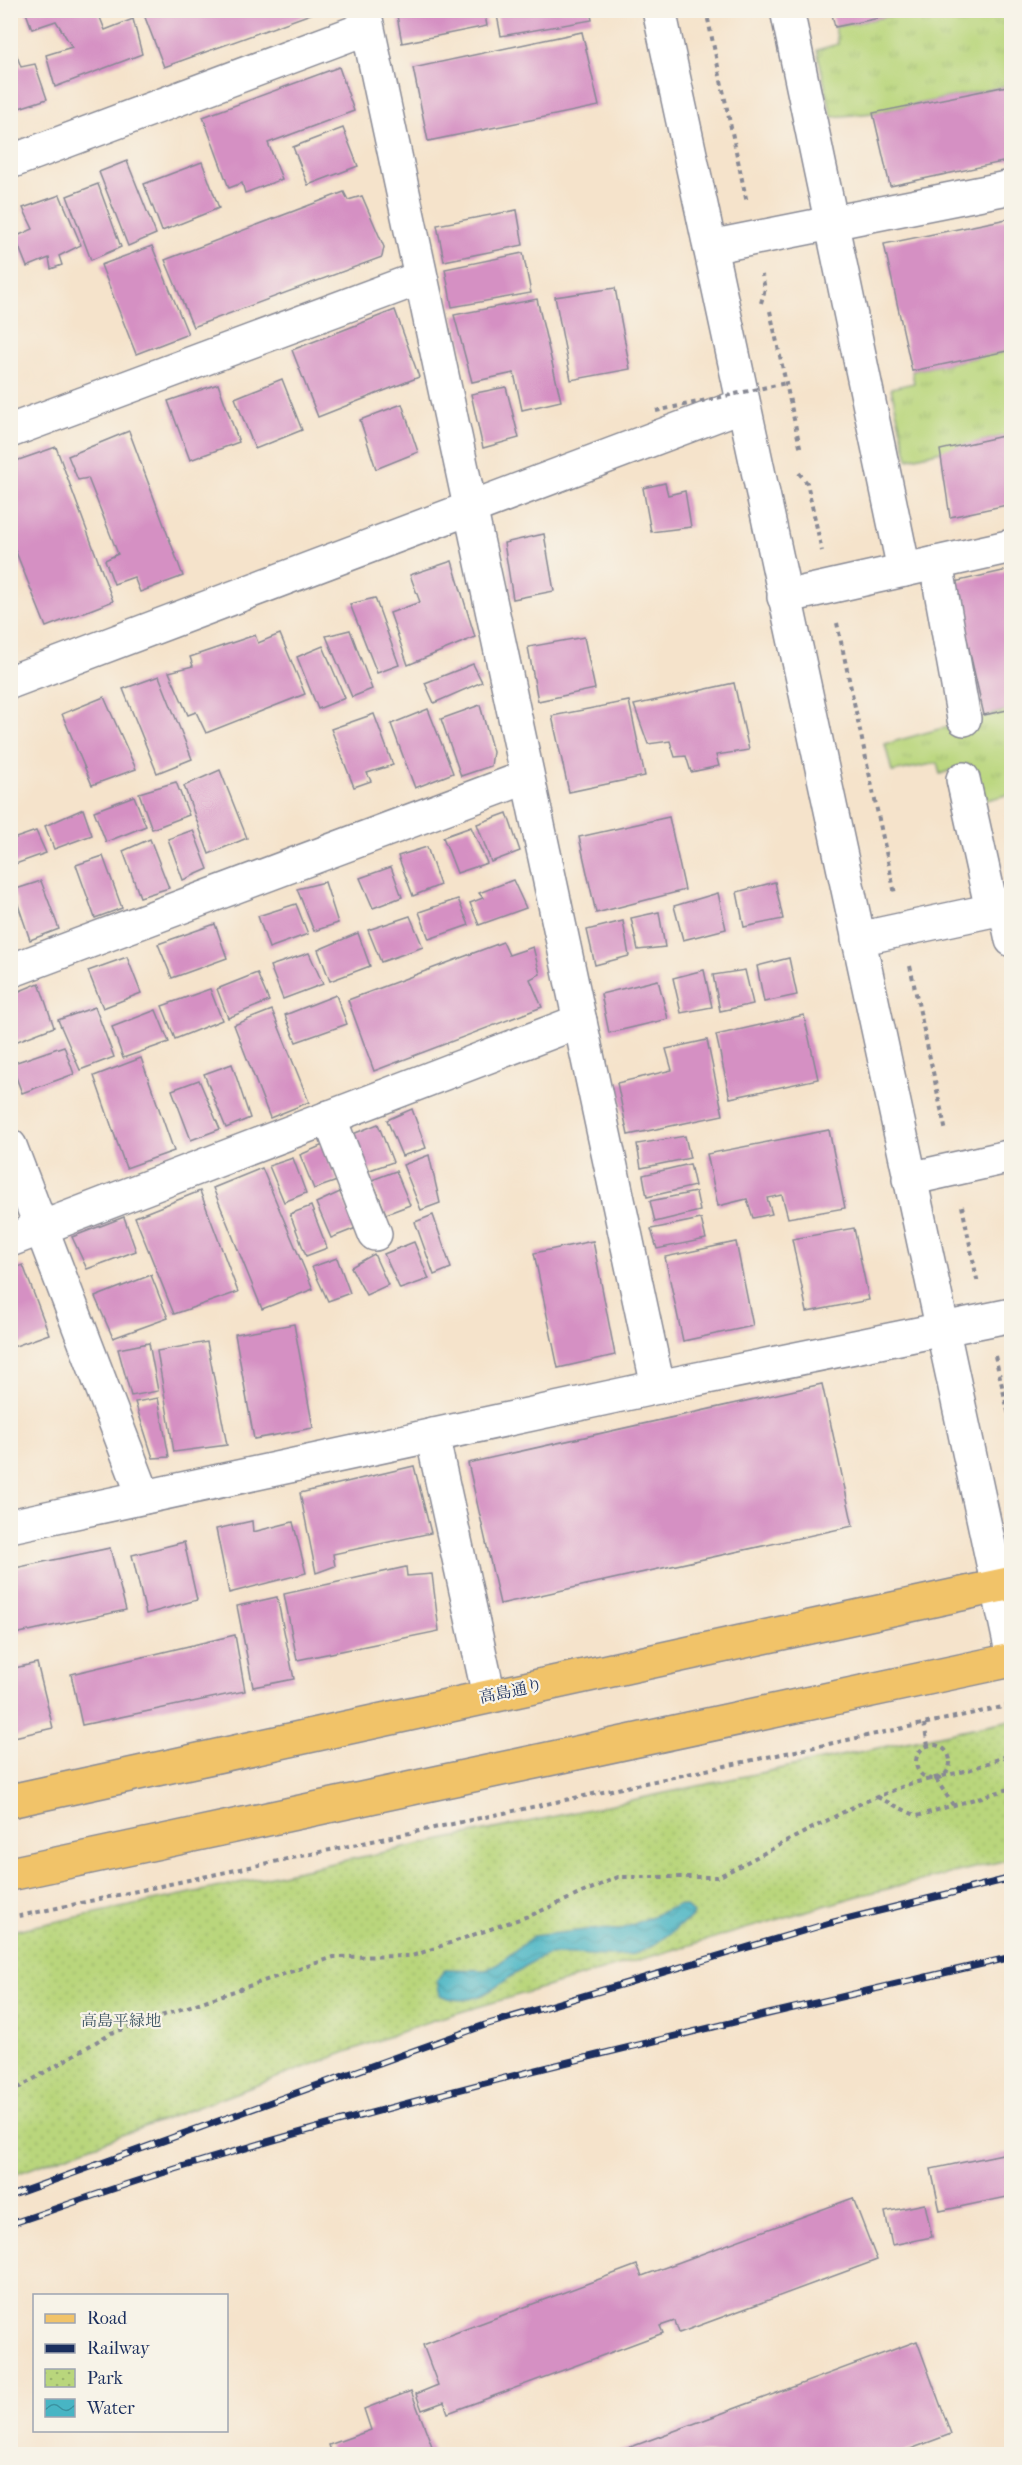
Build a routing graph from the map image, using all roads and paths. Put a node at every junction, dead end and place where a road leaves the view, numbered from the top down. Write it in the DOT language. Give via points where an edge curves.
graph roads {
  1 [pos="659,10"];
  2 [pos="706,10"];
  3 [pos="787,10"];
  4 [pos="366,19"];
  5 [pos="10,162"];
  6 [pos="1011,188"];
  7 [pos="831,223"];
  8 [pos="754,239"];
  9 [pos="710,247"];
  10 [pos="420,278"];
  11 [pos="765,288"];
  12 [pos="770,310"];
  13 [pos="786,383"];
  14 [pos="743,405"];
  15 [pos="656,411"];
  16 [pos="10,431"];
  17 [pos="801,451"];
  18 [pos="807,483"];
  19 [pos="470,508"];
  20 [pos="1011,546"];
  21 [pos="936,563"];
  22 [pos="904,570"];
  23 [pos="829,586"];
  24 [pos="784,597"];
  25 [pos="10,682"];
  26 [pos="964,719"];
  27 [pos="527,777"];
  28 [pos="963,779"];
  29 [pos="1003,908"];
  30 [pos="903,930"];
  31 [pos="858,939"];
  32 [pos="1011,940"];
  33 [pos="10,971"];
  34 [pos="580,1021"];
  35 [pos="329,1117"];
  36 [pos="10,1146"];
  37 [pos="1011,1156"];
  38 [pos="954,1169"];
  39 [pos="909,1179"];
  40 [pos="41,1228"];
  41 [pos="375,1234"];
  42 [pos="10,1240"];
  43 [pos="978,1284"];
  44 [pos="1011,1315"];
  45 [pos="942,1330"];
  46 [pos="994,1355"];
  47 [pos="658,1387"];
  48 [pos="1011,1428"];
  49 [pos="432,1435"];
  50 [pos="144,1497"];
  51 [pos="10,1526"];
  52 [pos="1004,1584"];
  53 [pos="1011,1652"];
  54 [pos="1011,1660"];
  55 [pos="489,1696"];
  56 [pos="1011,1705"];
  57 [pos="924,1724"];
  58 [pos="928,1745"];
  59 [pos="1011,1754"];
  60 [pos="936,1779"];
  61 [pos="1011,1788"];
  62 [pos="877,1797"];
  63 [pos="10,1801"];
  64 [pos="953,1805"];
  65 [pos="10,1874"];
  66 [pos="10,1918"];
  67 [pos="10,2093"];
  1 -- 9 [label="street"];
  2 -- 8 [label="path"];
  3 -- 7 [label="street"];
  4 -- 5 [label="street"];
  4 -- 10 [label="street"];
  6 -- 7 [label="street"];
  7 -- 8 [label="street"];
  7 -- 22 [label="street"];
  8 -- 9 [label="street"];
  8 -- 11 [label="path"];
  9 -- 14 [label="street"];
  10 -- 16 [label="street"];
  10 -- 19 [label="street"];
  12 -- 13 [label="path"];
  13 -- 15 [label="path, bridge"];
  13 -- 17 [label="path"];
  14 -- 19 [label="street"];
  14 -- 24 [label="street"];
  18 -- 23 [label="path"];
  19 -- 25 [label="street"];
  19 -- 27 [label="street"];
  20 -- 21 [label="street"];
  21 -- 22 [label="street"];
  21 -- 26 [label="street"];
  22 -- 23 [label="street"];
  23 -- 24 [label="street"];
  23 -- 30 [label="path"];
  24 -- 31 [label="street"];
  27 -- 33 [label="street"];
  27 -- 34 [label="street"];
  28 -- 29 [label="street"];
  29 -- 30 [label="street"];
  29 -- 32 [label="street"];
  30 -- 31 [label="street"];
  30 -- 38 [label="path"];
  31 -- 39 [label="street"];
  34 -- 35 [label="street"];
  34 -- 47 [label="street"];
  35 -- 40 [label="street"];
  35 -- 41 [label="street"];
  36 -- 40 [label="street"];
  37 -- 38 [label="street"];
  38 -- 39 [label="street"];
  38 -- 43 [label="path"];
  39 -- 45 [label="street"];
  40 -- 42 [label="street"];
  40 -- 50 [label="street"];
  44 -- 45 [label="street"];
  45 -- 47 [label="street"];
  45 -- 52 [label="street"];
  46 -- 48 [label="path"];
  47 -- 49 [label="street"];
  49 -- 50 [label="street"];
  49 -- 55 [label="street"];
  50 -- 51 [label="street"];
  52 -- 53 [label="street"];
  52 -- 55 [label="main road, 高島通り"];
  54 -- 65 [label="main road"];
  55 -- 63 [label="main road, 高島通り"];
  56 -- 57 [label="path"];
  57 -- 58 [label="path"];
  57 -- 66 [label="path"];
  58 -- 60 [label="path" via="919,1752 916,1763 925,1778"];
  58 -- 60 [label="path" via="944,1748 950,1758 949,1769"];
  59 -- 60 [label="path"];
  60 -- 62 [label="path" via="909,1784"];
  60 -- 64 [label="path"];
  61 -- 64 [label="path"];
  62 -- 64 [label="path" via="917,1816"];
  62 -- 67 [label="path" via="718,1877 618,1877 534,1914 412,1956 334,1957 111,2033"];
}
